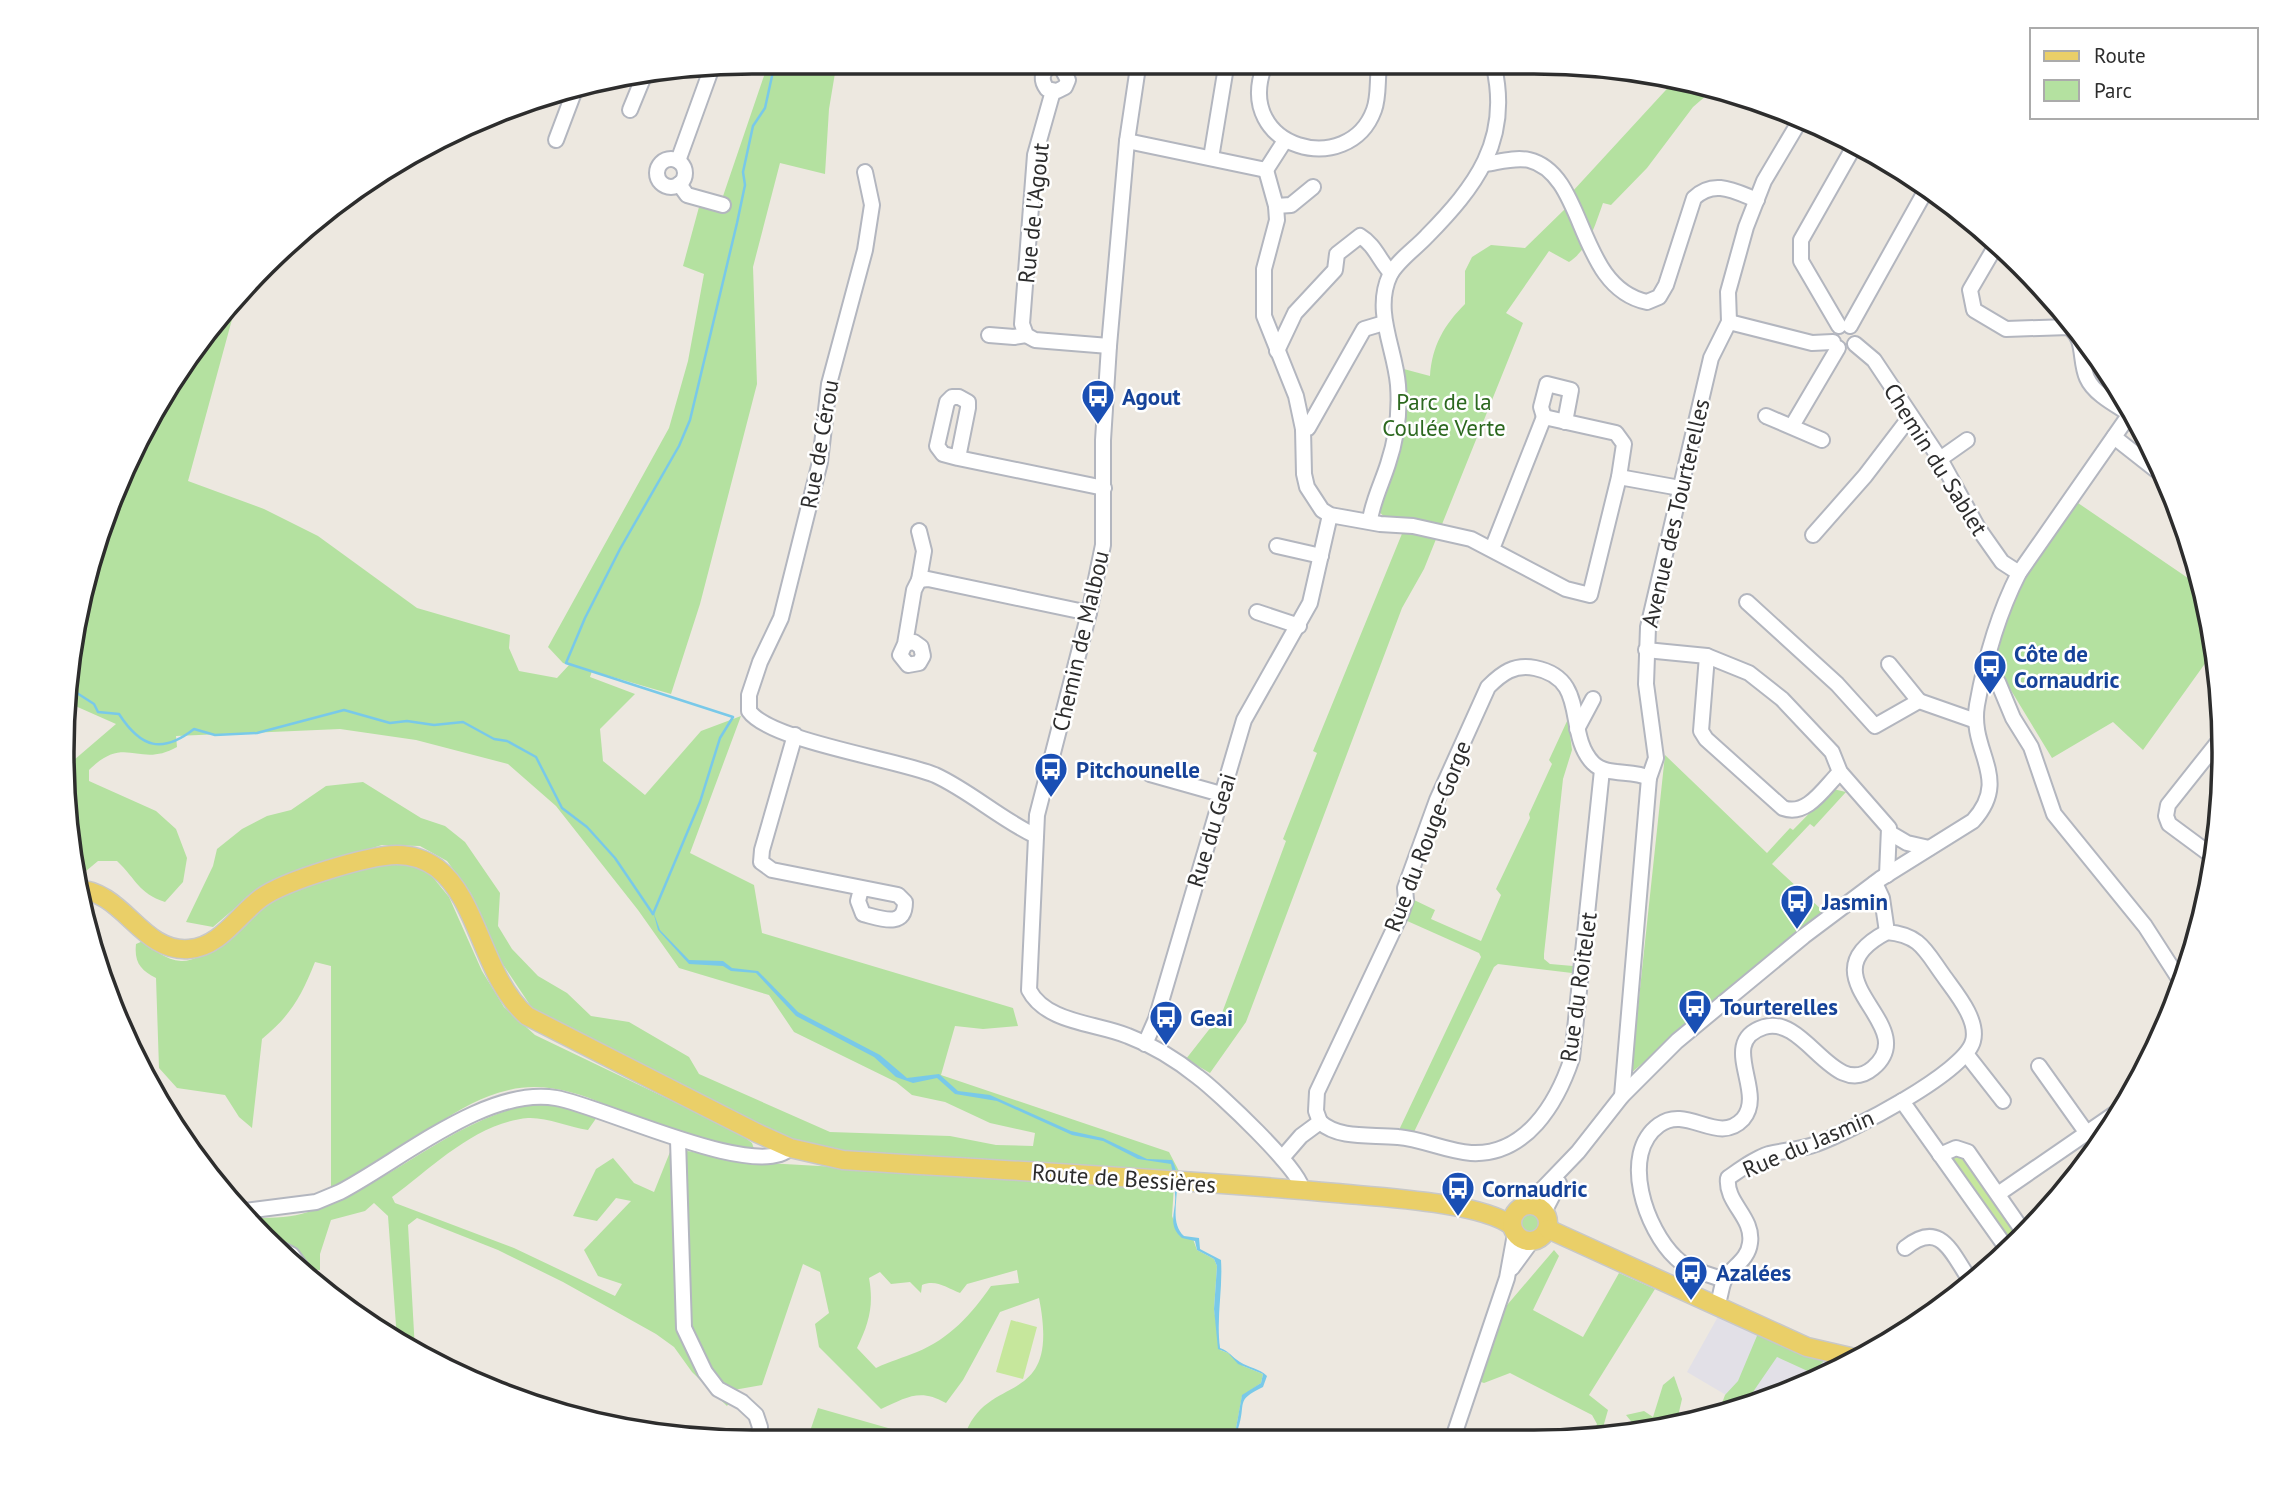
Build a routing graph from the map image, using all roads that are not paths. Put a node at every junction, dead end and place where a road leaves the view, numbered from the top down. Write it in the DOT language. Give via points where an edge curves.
graph roads {
  1 [pos="1044,74"];
  2 [pos="1067,74"];
  3 [pos="1137,74"];
  4 [pos="1225,74"];
  5 [pos="1262,74"];
  6 [pos="1378,74"];
  7 [pos="1495,74"];
  8 [pos="709,75"];
  9 [pos="641,83"];
  10 [pos="1053,91"];
  11 [pos="572,98"];
  12 [pos="631,110"];
  13 [pos="1797,126"];
  14 [pos="556,140"];
  15 [pos="1127,141"];
  16 [pos="1284,142"];
  17 [pos="1851,152"];
  18 [pos="1211,158"];
  19 [pos="678,162"];
  20 [pos="1486,164"];
  21 [pos="1266,170"];
  22 [pos="864,172"];
  23 [pos="679,184"];
  24 [pos="1313,187"];
  25 [pos="1922,196"];
  26 [pos="1757,200"];
  27 [pos="723,205"];
  28 [pos="1276,206"];
  29 [pos="1992,252"];
  30 [pos="1391,273"];
  31 [pos="1384,323"];
  32 [pos="1728,323"];
  33 [pos="1844,326"];
  34 [pos="2062,327"];
  35 [pos="989,335"];
  36 [pos="1026,335"];
  37 [pos="1855,344"];
  38 [pos="1835,345"];
  39 [pos="1109,346"];
  40 [pos="1277,351"];
  41 [pos="2082,353"];
  42 [pos="2115,403"];
  43 [pos="1766,415"];
  44 [pos="1544,417"];
  45 [pos="1910,417"];
  46 [pos="2126,420"];
  47 [pos="1565,422"];
  48 [pos="1792,426"];
  49 [pos="1303,429"];
  50 [pos="2114,437"];
  51 [pos="1822,440"];
  52 [pos="1967,440"];
  53 [pos="958,458"];
  54 [pos="1940,459"];
  55 [pos="2148,464"];
  56 [pos="1619,477"];
  57 [pos="1104,488"];
  58 [pos="1680,488"];
  59 [pos="1330,515"];
  60 [pos="1370,520"];
  61 [pos="919,531"];
  62 [pos="1813,535"];
  63 [pos="1277,545"];
  64 [pos="1492,549"];
  65 [pos="1321,556"];
  66 [pos="2019,573"];
  67 [pos="919,580"];
  68 [pos="1747,602"];
  69 [pos="1257,612"];
  70 [pos="1090,613"];
  71 [pos="1299,625"];
  72 [pos="905,644"];
  73 [pos="1646,650"];
  74 [pos="1707,656"];
  75 [pos="1889,664"];
  76 [pos="1986,669"];
  77 [pos="1593,699"];
  78 [pos="1919,701"];
  79 [pos="1976,721"];
  80 [pos="1577,729"];
  81 [pos="795,735"];
  82 [pos="2212,750"];
  83 [pos="1602,770"];
  84 [pos="1840,772"];
  85 [pos="1150,774"];
  86 [pos="1650,778"];
  87 [pos="1222,794"];
  88 [pos="1037,815"];
  89 [pos="1009,822"];
  90 [pos="1890,833"];
  91 [pos="1036,836"];
  92 [pos="1929,848"];
  93 [pos="2205,851"];
  94 [pos="1881,879"];
  95 [pos="862,889"];
  96 [pos="89,893"];
  97 [pos="1887,932"];
  98 [pos="2175,973"];
  99 [pos="1145,1044"];
  100 [pos="1968,1055"];
  101 [pos="2039,1066"];
  102 [pos="1622,1096"];
  103 [pos="1902,1101"];
  104 [pos="2003,1101"];
  105 [pos="2104,1120"];
  106 [pos="1320,1122"];
  107 [pos="2086,1132"];
  108 [pos="678,1140"];
  109 [pos="790,1148"];
  110 [pos="1940,1155"];
  111 [pos="1282,1158"];
  112 [pos="1302,1189"];
  113 [pos="1998,1194"];
  114 [pos="252,1210"];
  115 [pos="1528,1222"];
  116 [pos="2020,1226"];
  117 [pos="2003,1242"];
  118 [pos="1905,1248"];
  119 [pos="1966,1274"];
  120 [pos="1724,1280"];
  121 [pos="1717,1305"];
  122 [pos="1844,1356"];
  123 [pos="759,1430"];
  124 [pos="1455,1430"];
  1 -- 10 [label="street, Rue de l'Agout" via="1042,81"];
  2 -- 10 [label="street, Rue de l'Agout" via="1067,83"];
  3 -- 15 [label="street, Chemin de Malbou"];
  4 -- 18 [label="street"];
  5 -- 16 [label="street" via="1261,102 1272,129"];
  6 -- 16 [label="street" via="1375,109 1353,138 1321,148"];
  7 -- 20 [label="street" via="1498,111"];
  8 -- 19 [label="street"];
  9 -- 12 [label="street"];
  10 -- 36 [label="street, Rue de l'Agout" via="1035,155 1022,324"];
  11 -- 14 [label="street"];
  13 -- 26 [label="street, Avenue des Tourterelles"];
  15 -- 18 [label="street"];
  15 -- 39 [label="street, Chemin de Malbou"];
  16 -- 21 [label="street"];
  17 -- 33 [label="street" via="1801,240 1801,261"];
  18 -- 21 [label="street"];
  19 -- 23 [label="street" via="685,173"];
  19 -- 23 [label="street" via="665,161 657,171 662,183 670,187"];
  20 -- 26 [label="street" via="1529,160 1556,176 1607,276 1625,294 1647,302 1659,297 1666,285 1694,198 1701,191 1727,188"];
  20 -- 30 [label="street" via="1455,208"];
  21 -- 28 [label="street"];
  22 -- 81 [label="street, Rue de Cérou" via="873,205 830,384 820,462 782,618 749,695 749,712 761,722"];
  23 -- 27 [label="street" via="687,195"];
  24 -- 28 [label="street" via="1292,205"];
  25 -- 33 [label="street"];
  26 -- 32 [label="street, Avenue des Tourterelles" via="1731,276"];
  28 -- 40 [label="street" via="1262,286 1264,316"];
  29 -- 34 [label="street" via="1970,290 1974,310 2006,329"];
  30 -- 31 [label="street" via="1384,293"];
  30 -- 40 [label="street" via="1369,241 1360,236 1337,254 1335,270 1295,313"];
  31 -- 49 [label="street" via="1364,329 1308,428"];
  31 -- 60 [label="street" via="1398,386 1397,424"];
  32 -- 38 [label="street"];
  32 -- 58 [label="street, Avenue des Tourterelles" via="1710,358"];
  33 -- 37 [label="street" via="1857,334"];
  33 -- 38 [label="street" via="1832,334"];
  35 -- 36 [label="street"];
  36 -- 39 [label="street" via="1035,340"];
  37 -- 38 [label="street" via="1848,350"];
  37 -- 45 [label="street, Chemin du Sablet" via="1874,360"];
  38 -- 48 [label="street"];
  39 -- 57 [label="street, Chemin de Malbou"];
  40 -- 49 [label="street" via="1296,396"];
  41 -- 42 [label="street" via="2092,387"];
  43 -- 48 [label="street"];
  44 -- 47 [label="street"];
  44 -- 47 [label="street" via="1541,407 1547,384 1571,390"];
  44 -- 64 [label="street"];
  45 -- 54 [label="street, Chemin du Sablet"];
  45 -- 62 [label="street"];
  46 -- 50 [label="street"];
  47 -- 56 [label="street" via="1616,433 1624,444"];
  48 -- 51 [label="street"];
  49 -- 59 [label="street" via="1307,486"];
  50 -- 55 [label="street"];
  50 -- 66 [label="street"];
  52 -- 54 [label="street"];
  53 -- 57 [label="street"];
  54 -- 66 [label="street, Chemin du Sablet" via="1978,528 2002,562"];
  56 -- 58 [label="street"];
  56 -- 64 [label="street" via="1590,595 1566,589"];
  57 -- 70 [label="street, Chemin de Malbou" via="1103,545"];
  58 -- 73 [label="street, Avenue des Tourterelles"];
  59 -- 60 [label="street"];
  59 -- 65 [label="street, Rue du Geai"];
  60 -- 64 [label="street" via="1471,539"];
  61 -- 67 [label="street" via="924,551"];
  63 -- 65 [label="street"];
  65 -- 71 [label="street, Rue du Geai" via="1310,603"];
  66 -- 76 [label="street" via="2001,611"];
  67 -- 70 [label="street"];
  67 -- 72 [label="street"];
  68 -- 78 [label="street" via="1837,684 1875,726"];
  69 -- 71 [label="street"];
  70 -- 88 [label="street, Chemin de Malbou"];
  71 -- 87 [label="street, Rue du Geai" via="1251,702"];
  73 -- 74 [label="street"];
  73 -- 86 [label="street, Avenue des Tourterelles" via="1656,748"];
  74 -- 84 [label="street" via="1749,673 1782,699 1832,752"];
  74 -- 84 [label="street" via="1702,731 1783,808 1793,812 1804,809"];
  75 -- 78 [label="street"];
  76 -- 79 [label="street"];
  76 -- 98 [label="street" via="2031,747 2054,814 2145,926"];
  77 -- 80 [label="street"];
  78 -- 79 [label="street"];
  79 -- 92 [label="street" via="1990,770 1988,801 1973,821"];
  80 -- 83 [label="street, Rue du Rouge-Gorge" via="1592,762"];
  80 -- 106 [label="street, Rue du Rouge-Gorge" via="1573,699 1556,676 1544,670 1509,670 1488,687 1437,800 1405,888 1401,914 1317,1092"];
  81 -- 89 [label="street" via="933,774"];
  81 -- 95 [label="street" via="761,862 772,870"];
  82 -- 93 [label="street" via="2168,805 2166,816 2168,824"];
  83 -- 86 [label="street"];
  83 -- 106 [label="street, Rue du Roitelet" via="1572,1058 1555,1100 1519,1140 1483,1153 1401,1137 1343,1133"];
  84 -- 90 [label="street"];
  85 -- 87 [label="street"];
  86 -- 102 [label="street, Avenue des Tourterelles"];
  87 -- 99 [label="street, Rue du Geai"];
  88 -- 89 [label="street"];
  88 -- 91 [label="street, Chemin de Malbou"];
  89 -- 91 [label="street"];
  90 -- 92 [label="street" via="1907,844"];
  90 -- 94 [label="street"];
  91 -- 99 [label="street, Chemin de Malbou" via="1029,990 1033,999 1055,1013"];
  92 -- 94 [label="street"];
  94 -- 97 [label="street"];
  94 -- 102 [label="street" via="1677,1041"];
  96 -- 109 [label="main road, Route de Bessières" via="105,896 159,942 190,949 212,942 262,897 283,887 382,856 418,858 450,881 498,981 527,1016"];
  97 -- 100 [label="street" via="1914,939 1956,994 1974,1032"];
  97 -- 120 [label="street" via="1862,949 1853,972 1882,1026 1886,1045 1872,1069 1854,1075 1839,1071 1790,1028 1764,1027 1747,1039 1742,1052 1751,1100 1742,1119 1715,1130 1674,1118 1662,1122 1646,1140 1639,1168 1641,1188 1657,1232 1676,1259"];
  99 -- 111 [label="street, Chemin de Malbou" via="1199,1078"];
  100 -- 103 [label="street, Rue du Jasmin"];
  100 -- 104 [label="street"];
  101 -- 107 [label="street"];
  102 -- 115 [label="street"];
  103 -- 110 [label="street"];
  103 -- 120 [label="street, Rue du Jasmin" via="1848,1131 1814,1145 1769,1154 1728,1178 1726,1190 1749,1226 1750,1244 1744,1260"];
  105 -- 107 [label="street"];
  106 -- 111 [label="street"];
  107 -- 113 [label="street"];
  108 -- 109 [label="street" via="732,1153 770,1156"];
  108 -- 114 [label="street" via="583,1103 553,1097 511,1098 476,1112 336,1194 316,1202"];
  108 -- 123 [label="street" via="684,1328 705,1372 718,1389 756,1415"];
  109 -- 112 [label="main road, Route de Bessières" via="843,1160"];
  110 -- 113 [label="street" via="1962,1148"];
  110 -- 117 [label="street"];
  111 -- 112 [label="street, Chemin de Malbou" via="1298,1175"];
  112 -- 115 [label="main road, Route de Bessières" via="1458,1207"];
  113 -- 116 [label="street"];
  115 -- 121 [label="main road, Route de Bessières"];
  115 -- 124 [label="street"];
  118 -- 119 [label="street" via="1932,1234 1941,1239"];
  120 -- 121 [label="street, Rue du Jasmin"];
  121 -- 122 [label="main road, Route de Bessières" via="1807,1347"];
}
